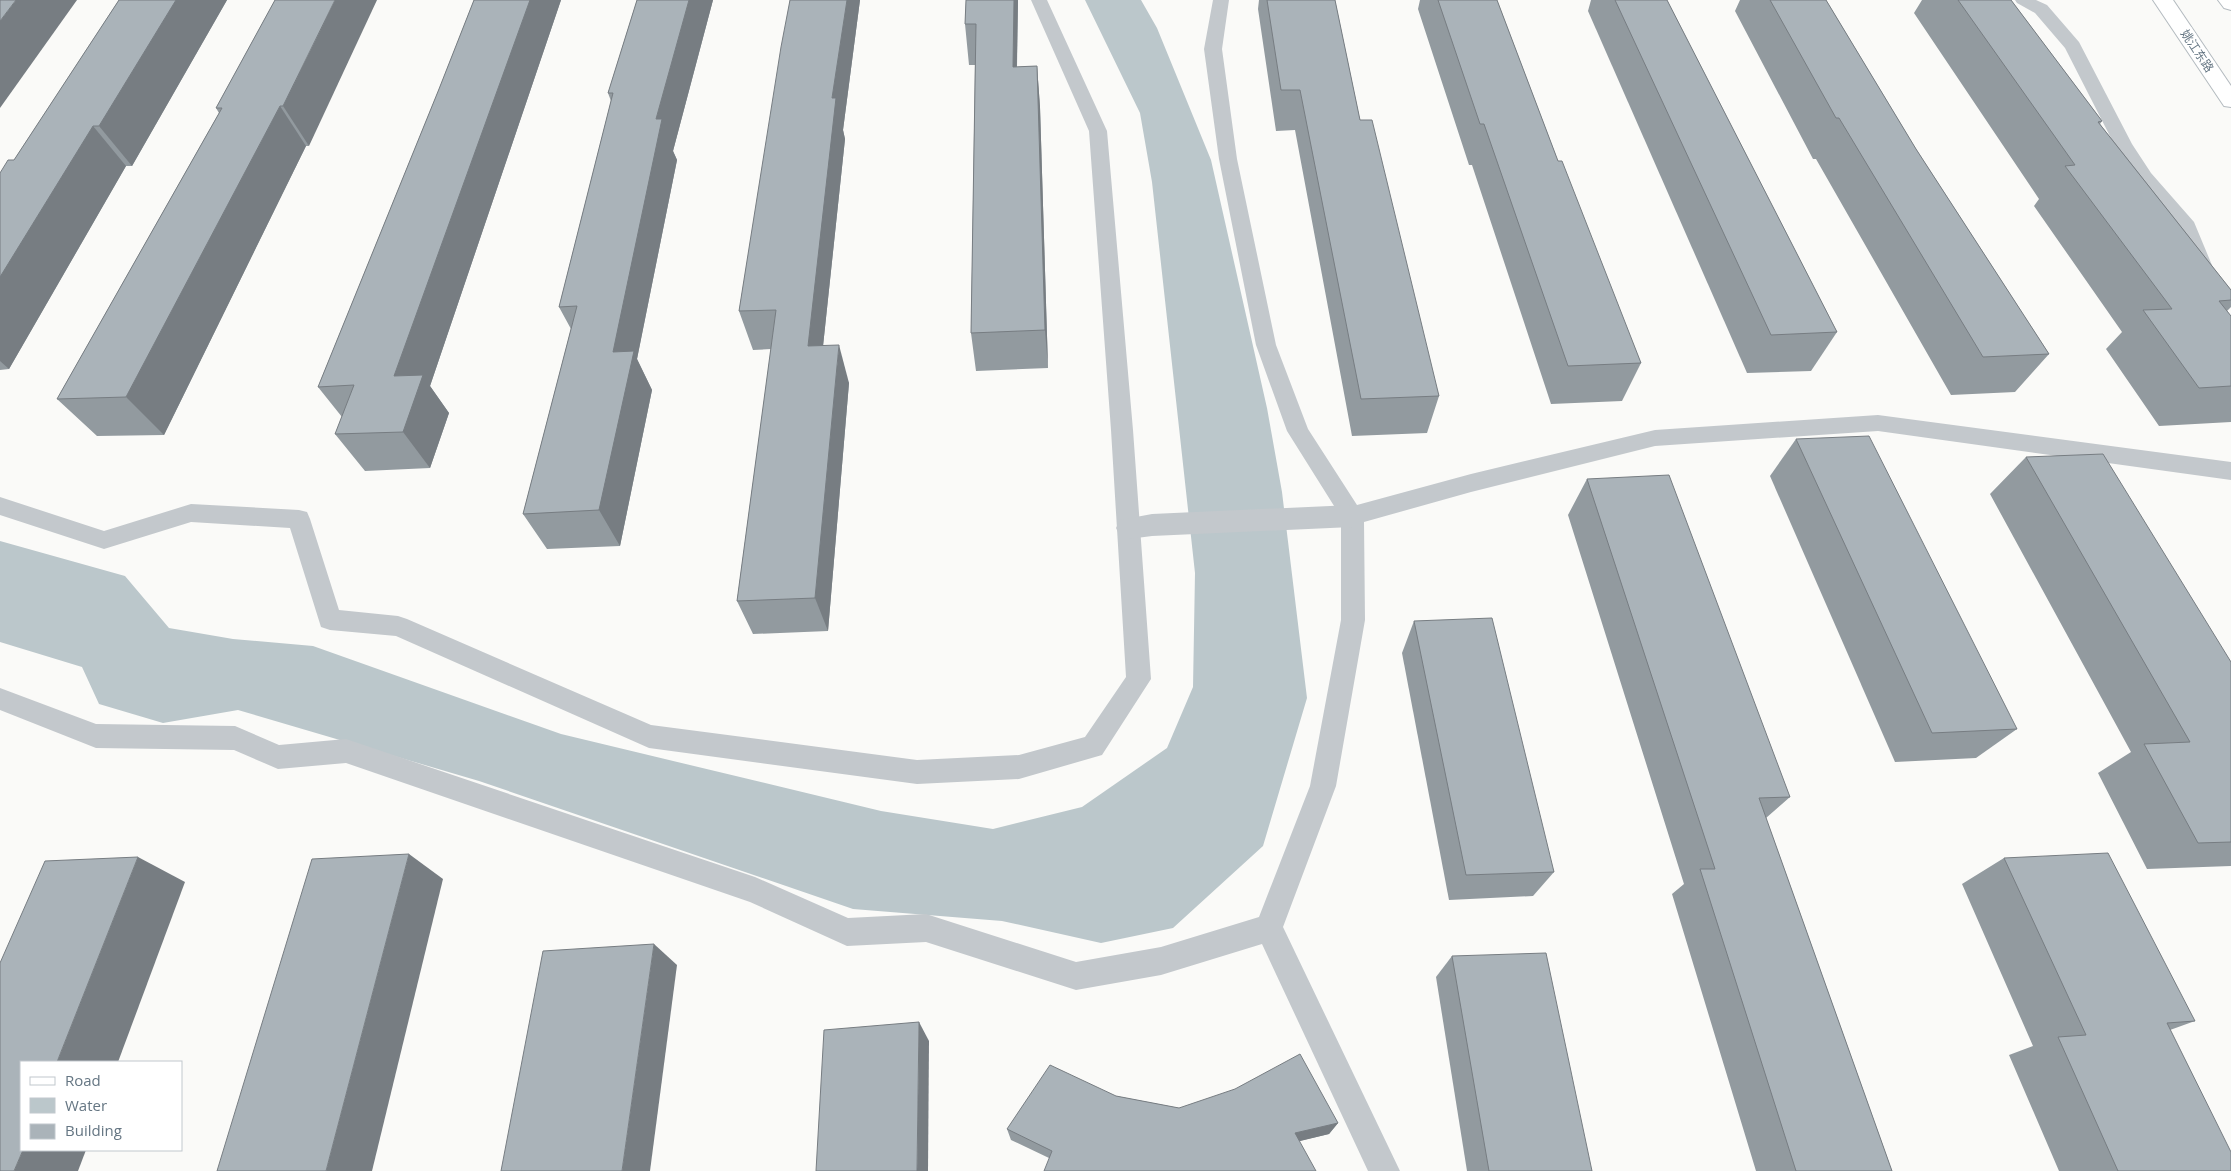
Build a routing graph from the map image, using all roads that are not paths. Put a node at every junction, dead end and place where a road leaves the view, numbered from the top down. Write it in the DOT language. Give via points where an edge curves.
graph roads {
  1 [pos="1039,0"];
  2 [pos="1222,0"];
  3 [pos="2023,0"];
  4 [pos="2163,0"];
  5 [pos="2228,0"];
  6 [pos="2231,4"];
  7 [pos="2231,102"];
  8 [pos="2211,286"];
  9 [pos="2231,471"];
  10 [pos="0,506"];
  11 [pos="1352,516"];
  12 [pos="1140,527"];
  13 [pos="0,699"];
  14 [pos="1269,928"];
  15 [pos="1384,1171"];
  1 -- 12 [label="lane" via="1098,131"];
  2 -- 11 [label="lane" via="1213,49 1228,159 1266,345 1298,431"];
  3 -- 8 [label="lane" via="2041,9 2073,46 2123,144 2144,177 2184,222"];
  4 -- 7 [label="main road, 姚江东路"];
  5 -- 6 [label="main road"];
  9 -- 11 [label="lane" via="1878,423 1655,438"];
  10 -- 12 [label="lane" via="104,540 191,512 299,519 330,620 398,626 649,736 917,772 1019,767 1093,747 1140,679"];
  11 -- 12 [label="street"];
  11 -- 14 [label="lane" via="1353,620 1324,786"];
  13 -- 14 [label="lane" via="96,736 235,738 278,757 346,751 755,890 848,932 926,928 1076,976 1162,962"];
  14 -- 15 [label="lane"];
}
